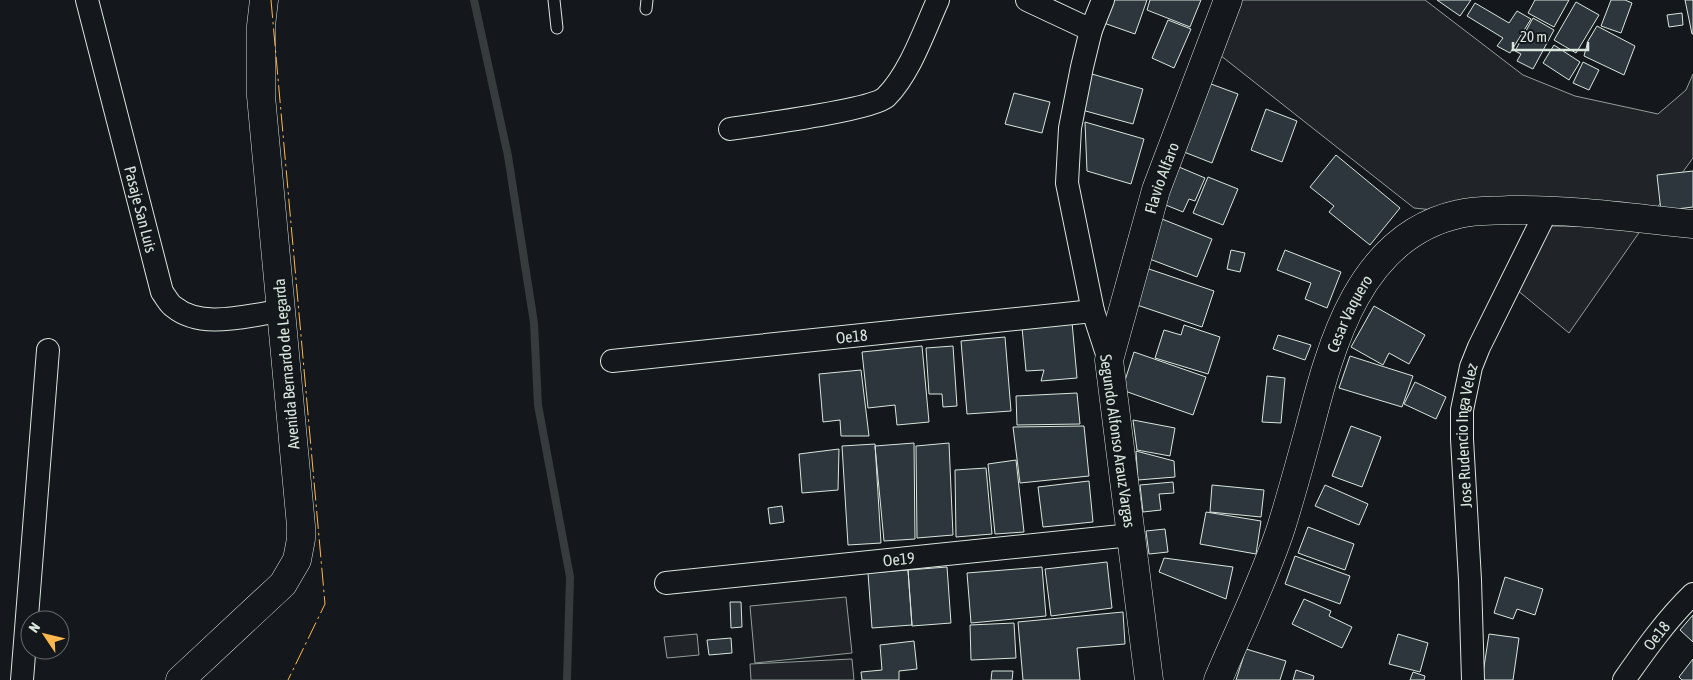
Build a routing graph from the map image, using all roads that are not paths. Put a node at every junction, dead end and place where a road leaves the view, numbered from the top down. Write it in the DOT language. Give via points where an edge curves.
graph roads {
  1 [pos="87,0"];
  2 [pos="264,0"];
  3 [pos="554,0"];
  4 [pos="938,0"];
  5 [pos="1026,0"];
  6 [pos="1103,0"];
  7 [pos="1228,0"];
  8 [pos="557,28"];
  9 [pos="1091,30"];
  10 [pos="730,129"];
  11 [pos="1547,210"];
  12 [pos="1693,224"];
  13 [pos="281,310"];
  14 [pos="1092,311"];
  15 [pos="48,350"];
  16 [pos="1109,360"];
  17 [pos="612,361"];
  18 [pos="1131,535"];
  19 [pos="666,583"];
  20 [pos="1693,594"];
  21 [pos="22,680"];
  22 [pos="180,680"];
  23 [pos="1149,680"];
  24 [pos="1218,680"];
  25 [pos="1473,680"];
  26 [pos="1624,680"];
  1 -- 13 [label="street, Pasaje San Luis" via="162,292 173,307 190,317 209,321"];
  2 -- 13 [label="street, Avenida Bernardo de Legarda" via="261,96"];
  3 -- 8 [label="lane"];
  4 -- 10 [label="street" via="904,72 885,98 861,108"];
  5 -- 9 [label="street"];
  6 -- 9 [label="street, Segundo Alfonso Arauz Vargas"];
  7 -- 16 [label="street, Flavio Alfaro" via="1156,190"];
  9 -- 14 [label="street, Segundo Alfonso Arauz Vargas" via="1070,128 1067,183"];
  11 -- 12 [label="street, Cesar Vaquero"];
  11 -- 24 [label="street, Cesar Vaquero" via="1459,214 1430,223 1388,252 1367,279 1349,308 1336,339 1274,549"];
  11 -- 25 [label="street, Jose Rudencio Inga Velez" via="1479,347 1464,402 1462,438"];
  13 -- 22 [label="street, Avenida Bernardo de Legarda" via="301,526 297,560 283,584"];
  14 -- 16 [label="street, Segundo Alfonso Arauz Vargas"];
  14 -- 17 [label="street, Oe18"];
  15 -- 21 [label="street"];
  16 -- 18 [label="street, Segundo Alfonso Arauz Vargas"];
  18 -- 19 [label="street, Oe19"];
  18 -- 23 [label="street, Segundo Alfonso Arauz Vargas"];
  20 -- 26 [label="street, Oe18"];
}
